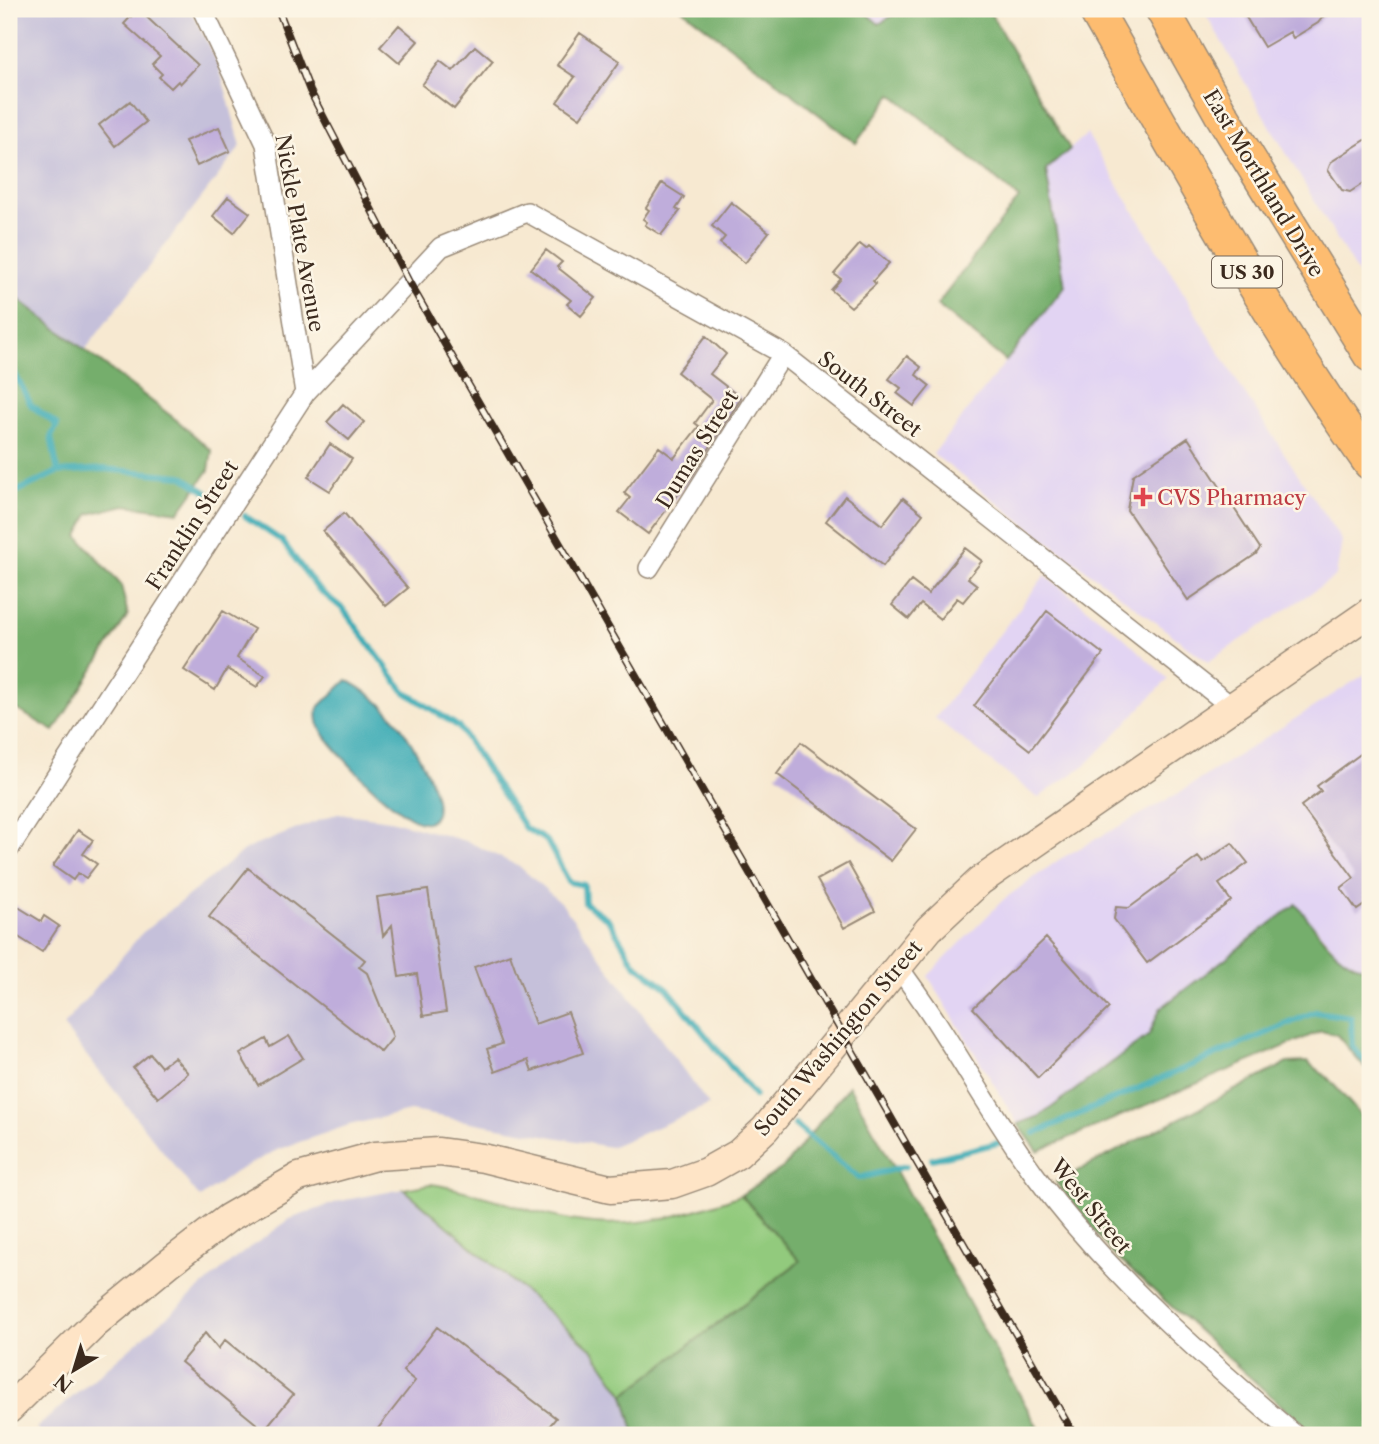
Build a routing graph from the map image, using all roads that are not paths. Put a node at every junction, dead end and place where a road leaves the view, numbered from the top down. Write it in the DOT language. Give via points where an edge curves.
graph roads {
  1 [pos="202,9"];
  2 [pos="1095,9"];
  3 [pos="1162,9"];
  4 [pos="441,247"];
  5 [pos="783,354"];
  6 [pos="1370,355"];
  7 [pos="305,393"];
  8 [pos="1370,463"];
  9 [pos="649,568"];
  10 [pos="1370,612"];
  11 [pos="1232,707"];
  12 [pos="9,849"];
  13 [pos="897,966"];
  14 [pos="9,1409"];
  15 [pos="1295,1435"];
  1 -- 7 [label="street, Nickle Plate Avenue" via="266,144"];
  2 -- 8 [label="highway, US 30" via="1231,247"];
  3 -- 6 [label="highway, East Morthland Drive / US 30"];
  4 -- 5 [label="street, South Street" via="527,212"];
  4 -- 7 [label="street, Franklin Street"];
  5 -- 9 [label="street, Dumas Street"];
  5 -- 11 [label="street, South Street"];
  7 -- 12 [label="street, Franklin Street"];
  10 -- 11 [label="main road, South Washington Street"];
  11 -- 13 [label="main road, South Washington Street" via="993,869"];
  13 -- 14 [label="main road, South Washington Street" via="765,1129 722,1164 671,1184 632,1189 610,1189 451,1153 375,1156 317,1170 265,1194 208,1233 95,1324"];
  13 -- 15 [label="street, West Street" via="927,1005 1035,1175 1109,1266 1227,1378"];
}
